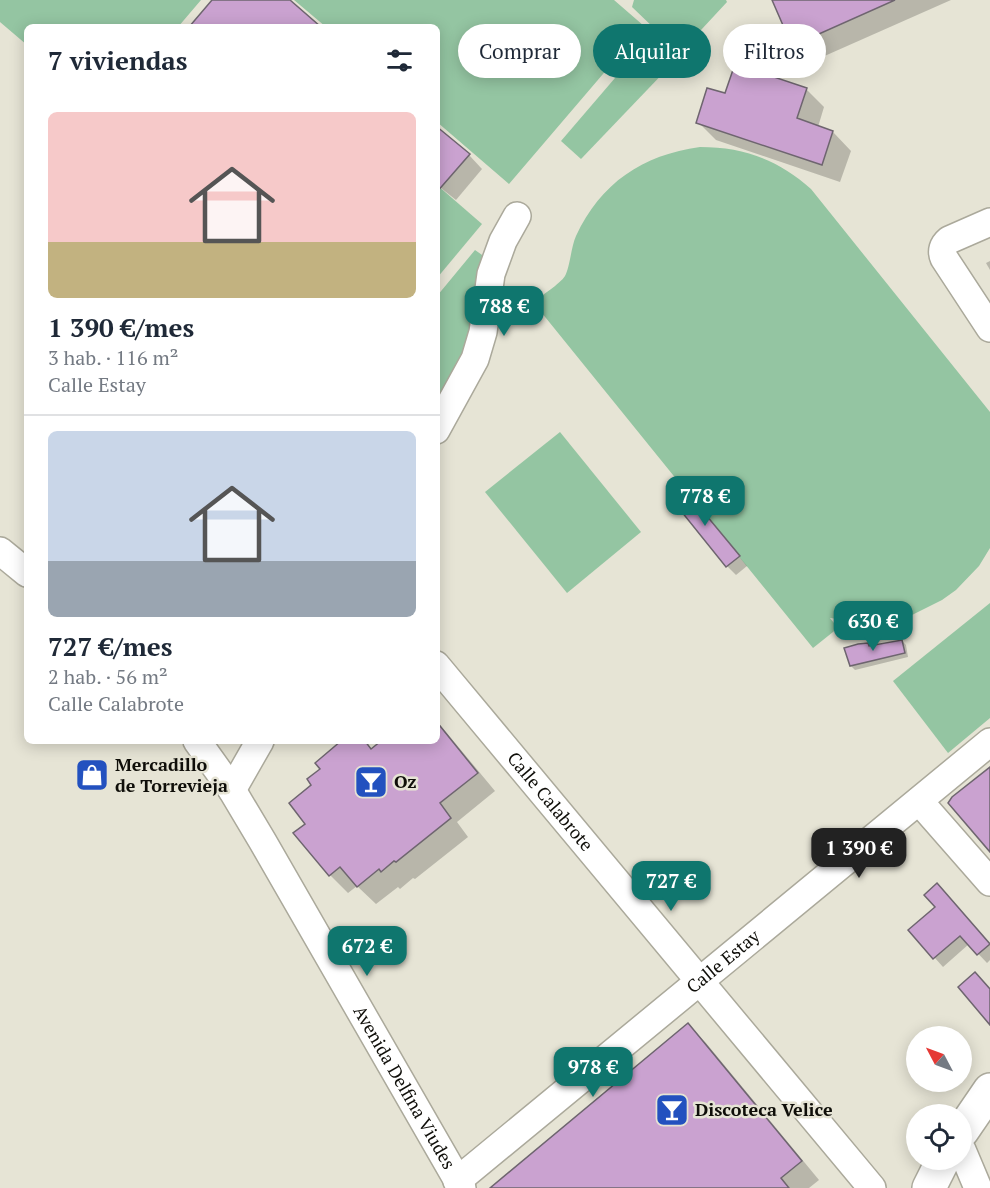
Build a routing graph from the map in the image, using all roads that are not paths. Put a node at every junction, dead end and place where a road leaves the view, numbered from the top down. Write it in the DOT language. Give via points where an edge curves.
graph roads {
  1 [pos="516,216"];
  2 [pos="990,222"];
  3 [pos="990,328"];
  4 [pos="440,423"];
  5 [pos="0,551"];
  6 [pos="24,571"];
  7 [pos="440,670"];
  8 [pos="990,742"];
  9 [pos="198,744"];
  10 [pos="258,744"];
  11 [pos="232,790"];
  12 [pos="919,801"];
  13 [pos="990,882"];
  14 [pos="700,981"];
  15 [pos="990,1090"];
  16 [pos="972,1116"];
  17 [pos="939,1170"];
  18 [pos="970,1170"];
  19 [pos="460,1184"];
  20 [pos="872,1188"];
  21 [pos="929,1188"];
  22 [pos="978,1188"];
  1 -- 4 [label="street" via="491,274 493,333 477,352"];
  2 -- 3 [label="street" via="946,242 942,251"];
  5 -- 6 [label="street"];
  7 -- 14 [label="street, Calle Calabrote"];
  8 -- 12 [label="street, Calle Estay"];
  9 -- 11 [label="street, Avenida Delfina Viudes"];
  10 -- 11 [label="street"];
  11 -- 19 [label="street, Avenida Delfina Viudes"];
  12 -- 13 [label="street"];
  12 -- 14 [label="street, Calle Estay"];
  14 -- 19 [label="street, Calle Estay"];
  14 -- 20 [label="street, Calle Calabrote"];
  15 -- 16 [label="main road"];
  17 -- 21 [label="main road"];
  18 -- 22 [label="street"];
}
